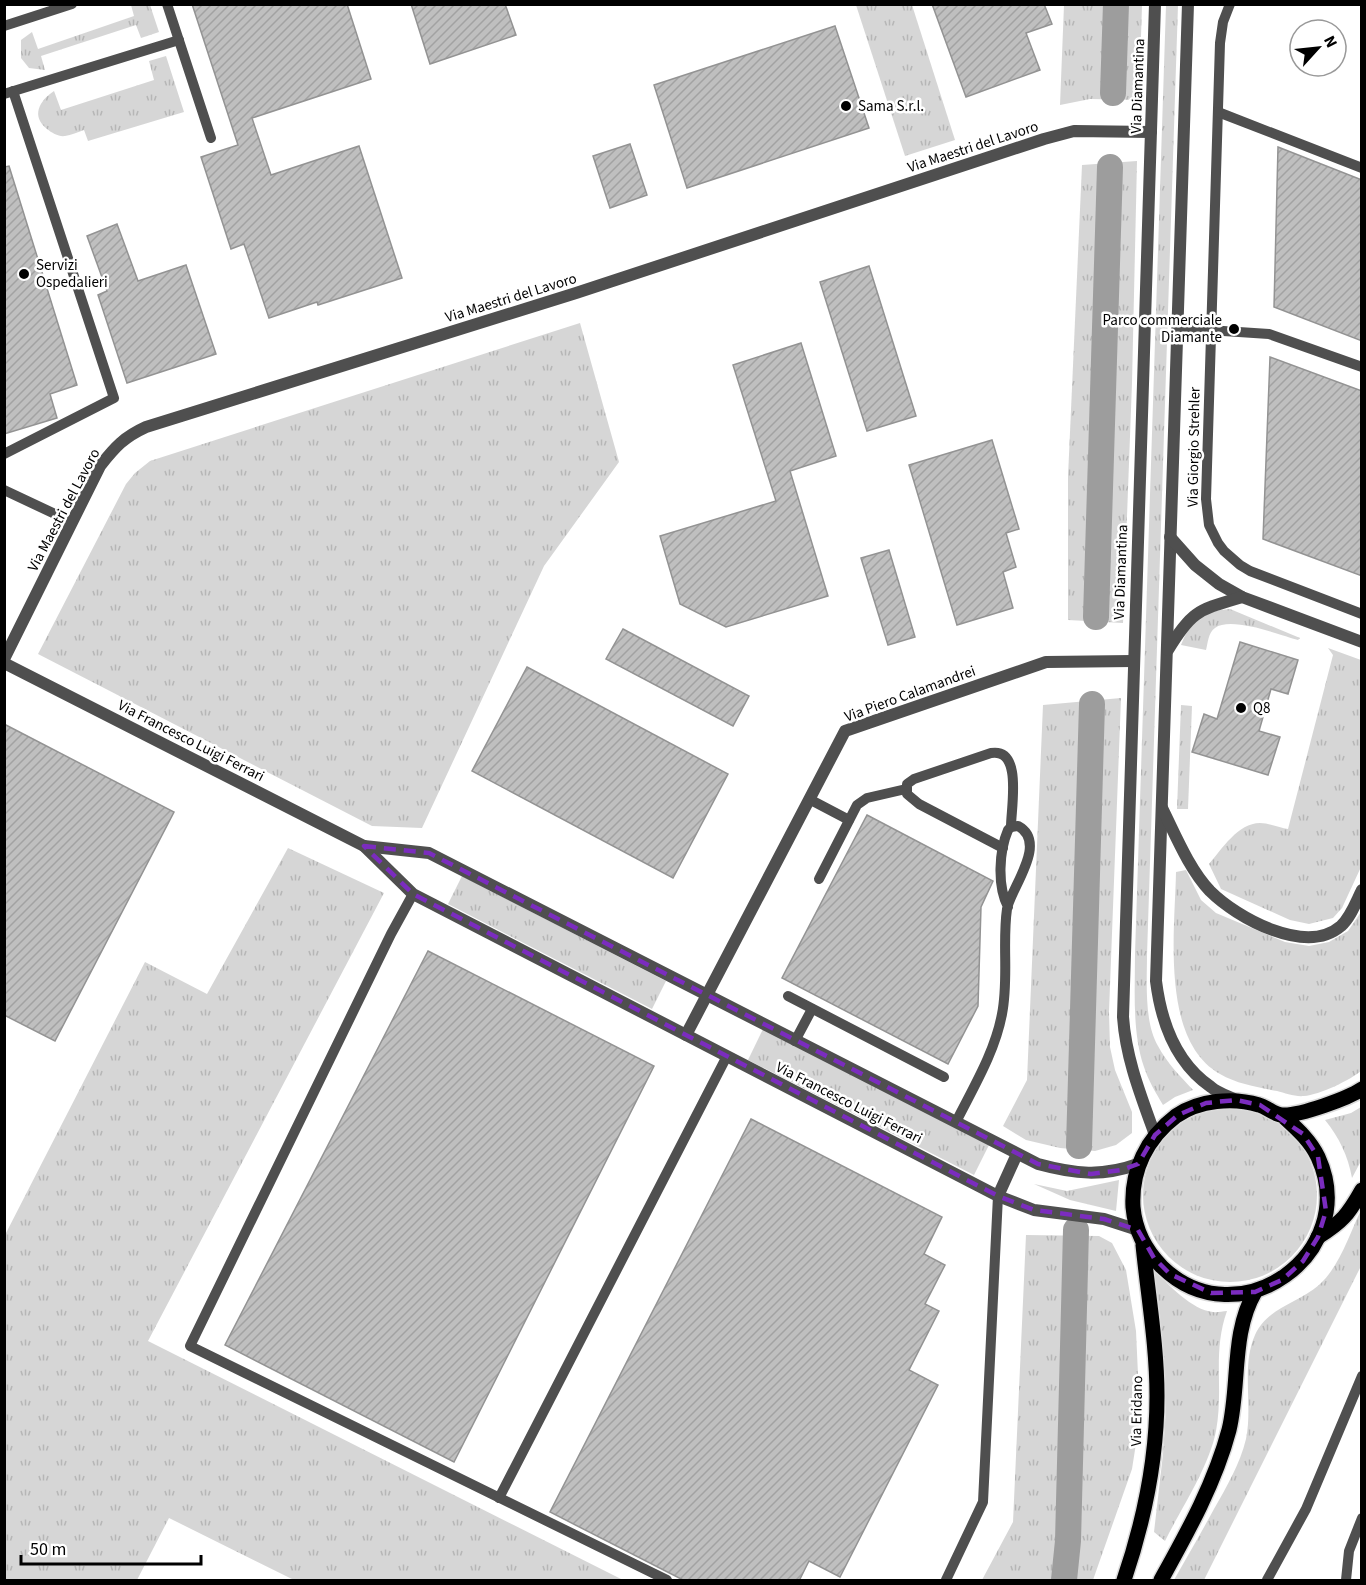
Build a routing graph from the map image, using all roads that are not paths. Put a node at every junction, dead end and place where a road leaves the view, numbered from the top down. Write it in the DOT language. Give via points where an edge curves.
graph roads {
  1 [pos="72,4"];
  2 [pos="167,4"];
  3 [pos="1155,4"];
  4 [pos="1188,4"];
  5 [pos="1230,4"];
  6 [pos="4,26"];
  7 [pos="179,40"];
  8 [pos="9,93"];
  9 [pos="1218,112"];
  10 [pos="1151,132"];
  11 [pos="211,138"];
  12 [pos="1362,168"];
  13 [pos="1178,328"];
  14 [pos="1211,331"];
  15 [pos="1362,368"];
  16 [pos="4,454"];
  17 [pos="4,490"];
  18 [pos="72,522"];
  19 [pos="1170,537"];
  20 [pos="1242,597"];
  21 [pos="1362,614"];
  22 [pos="1362,642"];
  23 [pos="1167,651"];
  24 [pos="4,661"];
  25 [pos="1133,661"];
  26 [pos="906,789"];
  27 [pos="809,799"];
  28 [pos="1162,806"];
  29 [pos="849,820"];
  30 [pos="1011,827"];
  31 [pos="364,846"];
  32 [pos="1003,848"];
  33 [pos="819,879"];
  34 [pos="1362,890"];
  35 [pos="413,894"];
  36 [pos="1008,907"];
  37 [pos="707,995"];
  38 [pos="788,996"];
  39 [pos="812,1009"];
  40 [pos="686,1035"];
  41 [pos="795,1041"];
  42 [pos="727,1056"];
  43 [pos="944,1077"];
  44 [pos="1362,1089"];
  45 [pos="1236,1101"];
  46 [pos="1283,1116"];
  47 [pos="956,1122"];
  48 [pos="1155,1135"];
  49 [pos="1017,1154"];
  50 [pos="1138,1164"];
  51 [pos="1362,1190"];
  52 [pos="998,1196"];
  53 [pos="1140,1235"];
  54 [pos="1318,1237"];
  55 [pos="1255,1292"];
  56 [pos="1362,1376"];
  57 [pos="499,1498"];
  58 [pos="1362,1518"];
  59 [pos="667,1581"];
  60 [pos="946,1581"];
  61 [pos="1124,1581"];
  62 [pos="1161,1581"];
  63 [pos="1267,1581"];
  64 [pos="1346,1581"];
  1 -- 6 [label="lane"];
  2 -- 7 [label="lane"];
  3 -- 10 [label="street, Via Diamantina"];
  4 -- 13 [label="street"];
  5 -- 9 [label="lane, Via Giorgio Strehler" via="1221,31"];
  7 -- 8 [label="lane"];
  7 -- 11 [label="lane"];
  8 -- 16 [label="lane" via="114,398"];
  9 -- 12 [label="lane"];
  9 -- 14 [label="lane, Via Giorgio Strehler"];
  10 -- 18 [label="street, Via Maestri del Lavoro" via="1074,131 576,293 146,427 115,446 100,466"];
  10 -- 25 [label="street, Via Diamantina"];
  13 -- 14 [label="lane"];
  13 -- 19 [label="street"];
  14 -- 15 [label="lane" via="1269,334"];
  14 -- 21 [label="lane, Via Giorgio Strehler" via="1206,499 1209,525 1218,543 1250,571"];
  17 -- 18 [label="lane"];
  18 -- 24 [label="street, Via Maestri del Lavoro"];
  19 -- 20 [label="street" via="1211,578"];
  19 -- 23 [label="street"];
  20 -- 22 [label="street"];
  20 -- 23 [label="street" via="1198,611 1181,627"];
  23 -- 28 [label="street"];
  24 -- 31 [label="street, Via Francesco Luigi Ferrari"];
  25 -- 27 [label="street, Via Piero Calamandrei" via="1046,662 845,730"];
  25 -- 48 [label="street, Via Diamantina" via="1124,1041"];
  26 -- 29 [label="lane" via="867,798 857,805"];
  26 -- 30 [label="lane" via="914,779 991,753 1002,753 1012,765"];
  26 -- 32 [label="lane" via="919,804"];
  27 -- 29 [label="lane"];
  27 -- 37 [label="street, Via Piero Calamandrei"];
  28 -- 34 [label="street" via="1185,855 1209,890 1244,917 1269,928 1298,937 1332,932 1348,920"];
  28 -- 45 [label="street" via="1156,972 1159,1006 1171,1037 1192,1070"];
  29 -- 33 [label="lane"];
  30 -- 32 [label="lane"];
  30 -- 36 [label="lane" via="1018,826 1026,832 1029,846 1028,861"];
  31 -- 35 [label="street, Via Francesco Luigi Ferrari"];
  31 -- 37 [label="street, Via Francesco Luigi Ferrari" via="429,853"];
  32 -- 36 [label="lane" via="1003,896"];
  35 -- 40 [label="street, Via Francesco Luigi Ferrari"];
  35 -- 57 [label="lane" via="190,1346"];
  36 -- 47 [label="lane" via="1002,1013 993,1046"];
  37 -- 40 [label="street"];
  37 -- 41 [label="street, Via Francesco Luigi Ferrari"];
  38 -- 39 [label="lane"];
  39 -- 41 [label="lane"];
  39 -- 43 [label="lane"];
  40 -- 42 [label="street, Via Francesco Luigi Ferrari"];
  41 -- 47 [label="street, Via Francesco Luigi Ferrari"];
  42 -- 52 [label="street, Via Francesco Luigi Ferrari"];
  42 -- 57 [label="lane"];
  44 -- 46 [label="main road" via="1322,1106"];
  45 -- 46 [label="main road, Via Eridano" via="1260,1105"];
  45 -- 48 [label="main road, Via Eridano" via="1196,1107 1178,1115"];
  46 -- 54 [label="main road, Via Eridano" via="1303,1134 1318,1157 1326,1184 1326,1211"];
  47 -- 49 [label="street, Via Francesco Luigi Ferrari"];
  48 -- 50 [label="main road, Via Eridano"];
  49 -- 50 [label="street, Via Francesco Luigi Ferrari" via="1038,1164 1077,1173 1107,1173"];
  49 -- 52 [label="street"];
  50 -- 53 [label="main road, Via Eridano" via="1133,1208"];
  51 -- 54 [label="main road, Via Eridano" via="1339,1224"];
  52 -- 53 [label="street, Via Francesco Luigi Ferrari" via="1034,1210 1119,1222"];
  52 -- 60 [label="lane" via="983,1502"];
  53 -- 55 [label="main road, Via Eridano" via="1154,1258 1189,1286 1210,1293"];
  53 -- 61 [label="main road, Via Eridano" via="1155,1363 1156,1422 1145,1506"];
  54 -- 55 [label="main road, Via Eridano" via="1303,1262 1282,1280"];
  55 -- 62 [label="main road" via="1239,1342 1235,1396 1226,1441 1204,1496"];
  56 -- 63 [label="lane" via="1306,1509"];
  57 -- 59 [label="lane"];
  58 -- 64 [label="lane" via="1349,1551"];
}
